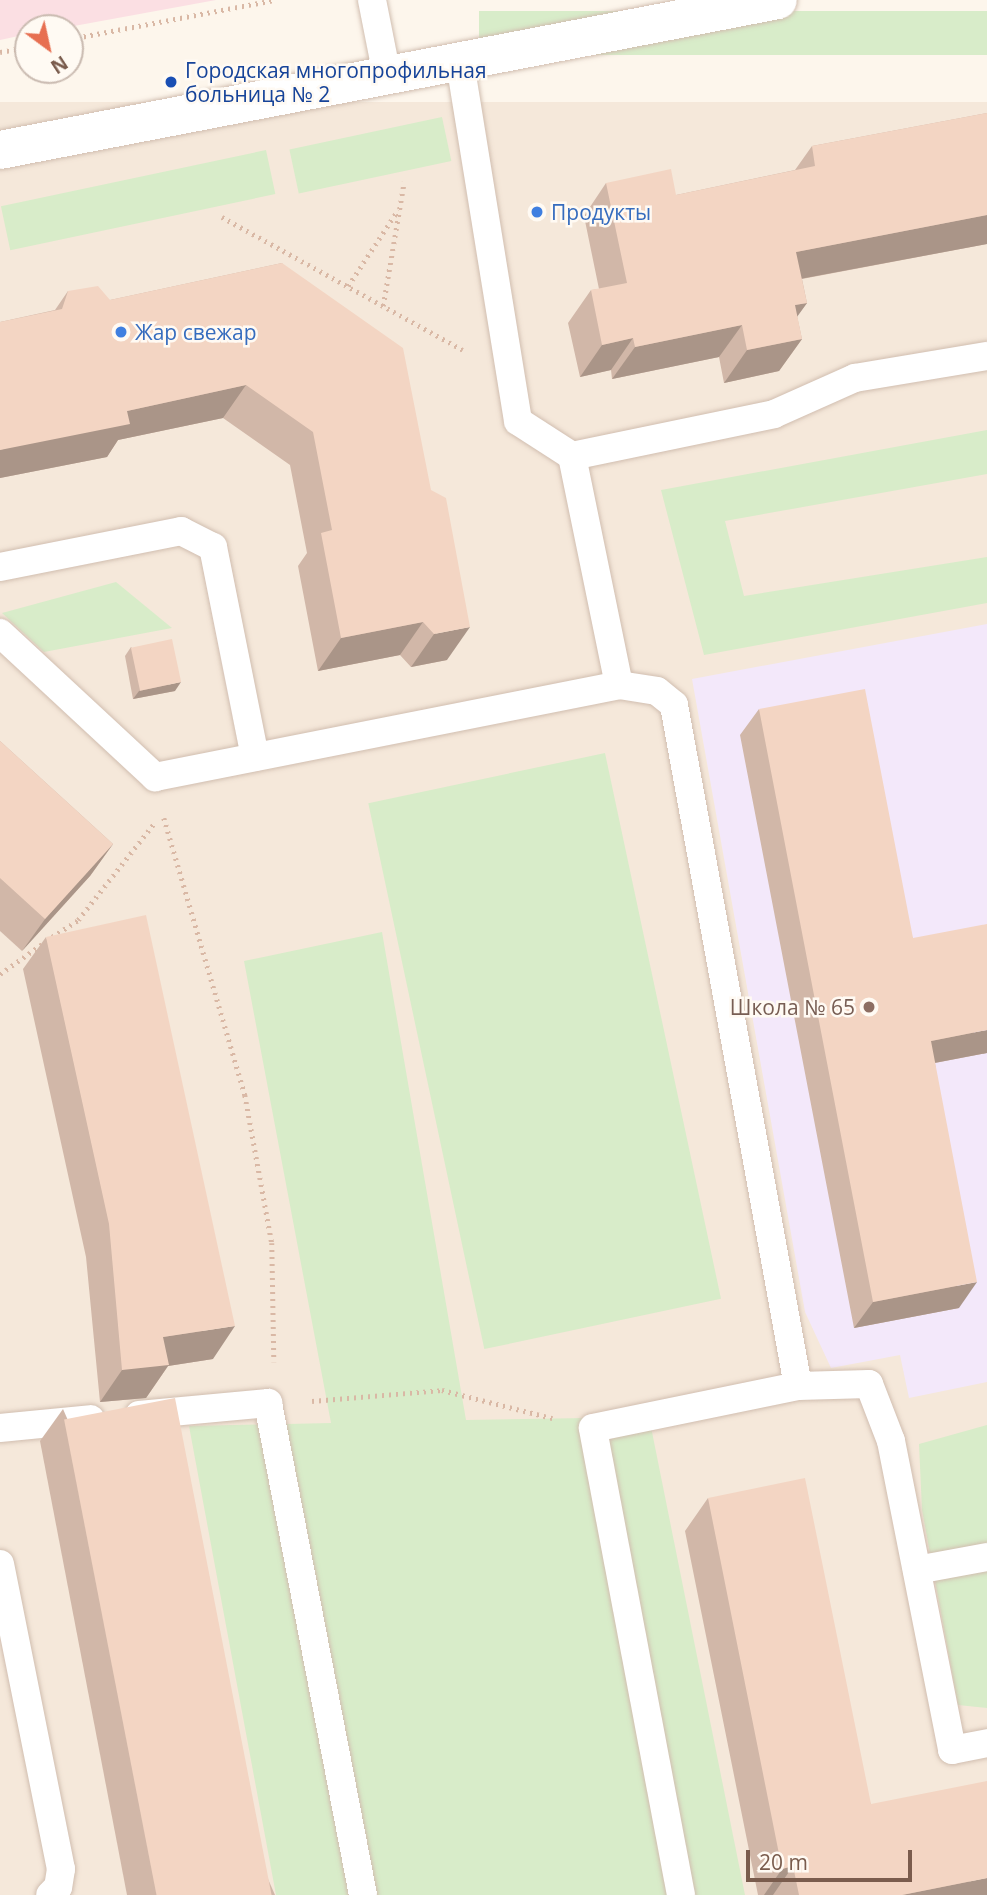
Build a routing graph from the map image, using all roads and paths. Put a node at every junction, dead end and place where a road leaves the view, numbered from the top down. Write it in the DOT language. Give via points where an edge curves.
graph roads {
  1 [pos="275,0"];
  2 [pos="372,0"];
  3 [pos="778,0"];
  4 [pos="84,36"];
  5 [pos="460,62"];
  6 [pos="387,76"];
  7 [pos="0,150"];
  8 [pos="404,182"];
  9 [pos="400,207"];
  10 [pos="222,216"];
  11 [pos="348,286"];
  12 [pos="383,306"];
  13 [pos="987,356"];
  14 [pos="511,377"];
  15 [pos="572,456"];
  16 [pos="0,567"];
  17 [pos="0,632"];
  18 [pos="619,685"];
  19 [pos="256,757"];
  20 [pos="0,974"];
  21 [pos="798,1386"];
  22 [pos="268,1403"];
  23 [pos="0,1428"];
  24 [pos="593,1428"];
  25 [pos="987,1557"];
  26 [pos="0,1564"];
  27 [pos="916,1570"];
  28 [pos="987,1743"];
  29 [pos="50,1895"];
  30 [pos="363,1895"];
  31 [pos="681,1895"];
  1 -- 4 [label="path"];
  2 -- 6 [label="lane"];
  3 -- 5 [label="street"];
  5 -- 6 [label="street"];
  5 -- 14 [label="lane"];
  6 -- 7 [label="street"];
  8 -- 9 [label="path"];
  9 -- 11 [label="path"];
  9 -- 12 [label="path"];
  10 -- 11 [label="path"];
  11 -- 12 [label="path"];
  12 -- 14 [label="path"];
  13 -- 15 [label="lane" via="855,378 774,414"];
  14 -- 15 [label="lane" via="518,421"];
  15 -- 18 [label="lane"];
  16 -- 19 [label="lane" via="181,531 213,547"];
  17 -- 19 [label="lane" via="155,777"];
  18 -- 19 [label="lane"];
  18 -- 21 [label="lane" via="657,691 674,705"];
  20 -- 22 [label="path" via="78,919 163,813 245,1095 270,1230 274,1375"];
  21 -- 24 [label="lane"];
  21 -- 27 [label="lane" via="869,1384 891,1441"];
  22 -- 23 [label="lane"];
  22 -- 24 [label="path" via="442,1390"];
  22 -- 30 [label="lane"];
  24 -- 31 [label="lane"];
  25 -- 27 [label="lane"];
  26 -- 29 [label="lane" via="61,1869 58,1887"];
  27 -- 28 [label="lane" via="952,1750"];
}
